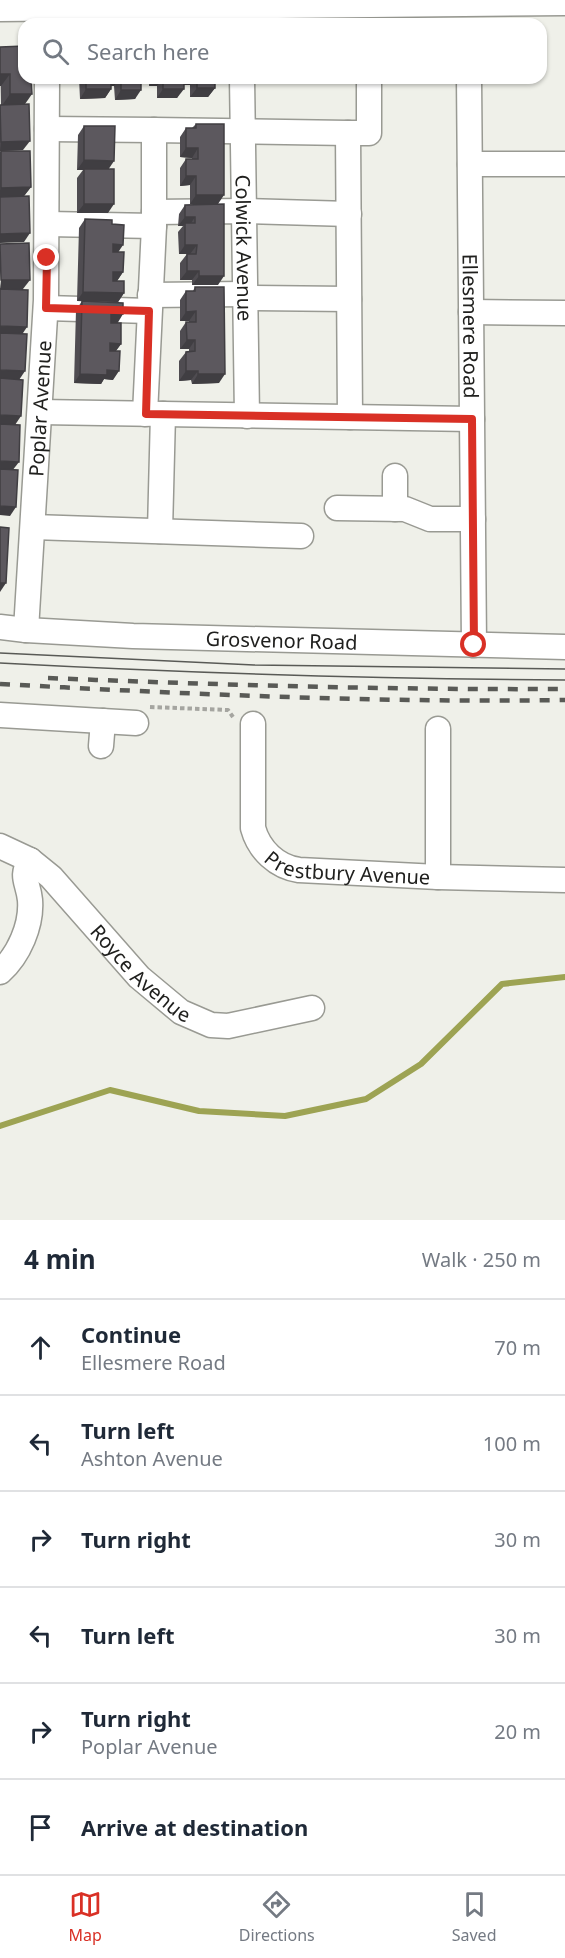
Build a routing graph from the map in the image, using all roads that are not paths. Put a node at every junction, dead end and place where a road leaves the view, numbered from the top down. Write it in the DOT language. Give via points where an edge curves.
graph roads {
  1 [pos="565,3"];
  2 [pos="0,9"];
  3 [pos="469,10"];
  4 [pos="241,15"];
  5 [pos="369,15"];
  6 [pos="46,16"];
  7 [pos="47,84"];
  8 [pos="242,84"];
  9 [pos="369,84"];
  10 [pos="470,84"];
  11 [pos="47,129"];
  12 [pos="154,130"];
  13 [pos="243,130"];
  14 [pos="348,134"];
  15 [pos="470,164"];
  16 [pos="565,164"];
  17 [pos="244,211"];
  18 [pos="349,214"];
  19 [pos="154,219"];
  20 [pos="48,224"];
  21 [pos="245,296"];
  22 [pos="350,299"];
  23 [pos="149,303"];
  24 [pos="46,308"];
  25 [pos="471,312"];
  26 [pos="565,313"];
  27 [pos="40,412"];
  28 [pos="154,414"];
  29 [pos="247,416"];
  30 [pos="350,417"];
  31 [pos="472,419"];
  32 [pos="395,476"];
  33 [pos="337,508"];
  34 [pos="395,508"];
  35 [pos="473,519"];
  36 [pos="33,527"];
  37 [pos="159,531"];
  38 [pos="301,536"];
  39 [pos="0,627"];
  40 [pos="26,630"];
  41 [pos="474,645"];
  42 [pos="565,647"];
  43 [pos="0,715"];
  44 [pos="103,721"];
  45 [pos="136,723"];
  46 [pos="252,724"];
  47 [pos="438,729"];
  48 [pos="101,746"];
  49 [pos="0,846"];
  50 [pos="30,860"];
  51 [pos="438,877"];
  52 [pos="565,880"];
  53 [pos="0,972"];
  54 [pos="312,1008"];
  1 -- 3 [label="street"];
  2 -- 6 [label="street"];
  3 -- 5 [label="street"];
  4 -- 5 [label="street"];
  4 -- 6 [label="street"];
  7 -- 11 [label="street, Poplar Avenue"];
  8 -- 13 [label="street, Colwick Avenue"];
  9 -- 14 [label="street" via="369,133"];
  10 -- 15 [label="street, Ellesmere Road"];
  11 -- 12 [label="street"];
  11 -- 20 [label="street, Poplar Avenue"];
  12 -- 13 [label="street"];
  12 -- 19 [label="street"];
  13 -- 14 [label="street"];
  13 -- 17 [label="street, Colwick Avenue"];
  14 -- 18 [label="street"];
  15 -- 16 [label="street"];
  15 -- 25 [label="street, Ellesmere Road"];
  17 -- 18 [label="street"];
  17 -- 19 [label="street"];
  17 -- 21 [label="street, Colwick Avenue"];
  18 -- 22 [label="street"];
  19 -- 20 [label="street"];
  19 -- 23 [label="street"];
  20 -- 24 [label="street, Poplar Avenue"];
  21 -- 22 [label="street"];
  21 -- 23 [label="street"];
  21 -- 29 [label="street, Colwick Avenue"];
  22 -- 30 [label="street"];
  23 -- 24 [label="street"];
  23 -- 28 [label="street"];
  24 -- 27 [label="street, Poplar Avenue"];
  25 -- 26 [label="street"];
  25 -- 31 [label="street, Ellesmere Road"];
  27 -- 28 [label="street"];
  27 -- 36 [label="street, Poplar Avenue"];
  28 -- 29 [label="street"];
  28 -- 37 [label="street"];
  29 -- 30 [label="street"];
  30 -- 31 [label="street"];
  31 -- 35 [label="street, Ellesmere Road"];
  32 -- 34 [label="street"];
  33 -- 34 [label="street"];
  34 -- 35 [label="street" via="430,519"];
  35 -- 41 [label="street, Ellesmere Road"];
  36 -- 37 [label="street"];
  36 -- 40 [label="street, Poplar Avenue"];
  37 -- 38 [label="street"];
  39 -- 40 [label="street, Grosvenor Road"];
  40 -- 41 [label="street, Grosvenor Road"];
  41 -- 42 [label="street, Grosvenor Road"];
  43 -- 44 [label="street"];
  44 -- 45 [label="street"];
  44 -- 48 [label="street"];
  46 -- 51 [label="street, Prestbury Avenue" via="253,828 261,846 273,859 299,870"];
  47 -- 51 [label="street"];
  49 -- 50 [label="street, Royce Avenue"];
  50 -- 53 [label="street" via="24,871 30,902 27,924 21,945"];
  50 -- 54 [label="street, Royce Avenue" via="51,877 140,977 181,1012 211,1025 228,1026"];
  51 -- 52 [label="street, Prestbury Avenue"];
}
